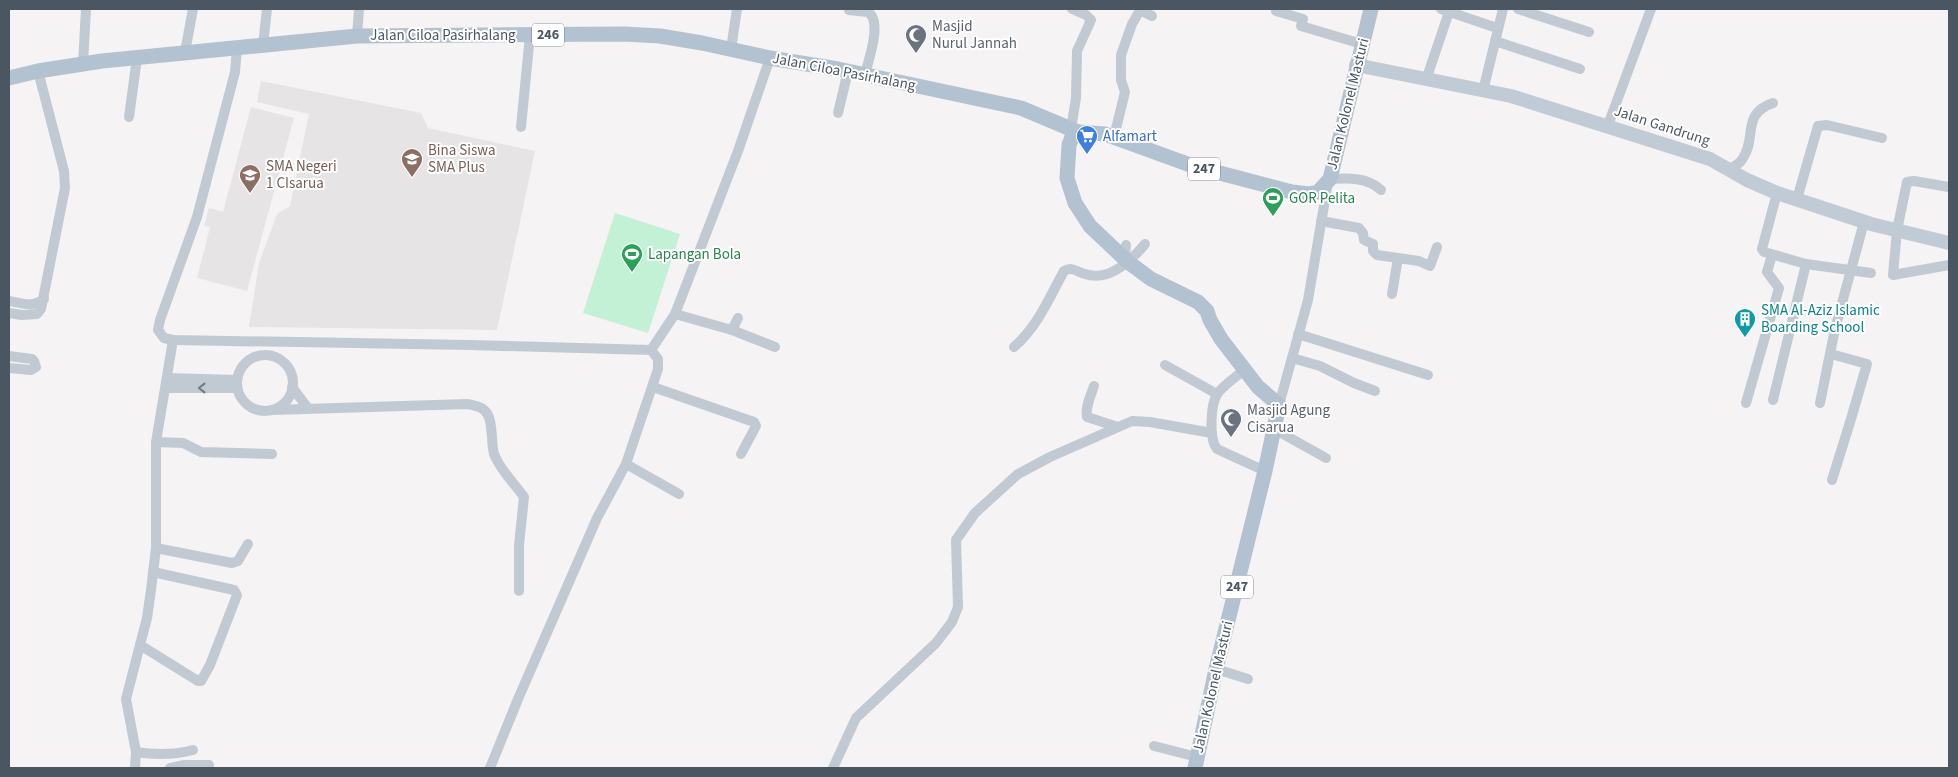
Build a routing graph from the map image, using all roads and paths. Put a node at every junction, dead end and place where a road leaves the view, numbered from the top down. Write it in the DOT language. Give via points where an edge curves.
graph roads {
  1 [pos="86,9"];
  2 [pos="193,9"];
  3 [pos="267,9"];
  4 [pos="359,9"];
  5 [pos="737,9"];
  6 [pos="1072,9"];
  7 [pos="1371,9"];
  8 [pos="1503,9"];
  9 [pos="1518,9"];
  10 [pos="1651,9"];
  11 [pos="849,10"];
  12 [pos="1447,10"];
  13 [pos="1276,11"];
  14 [pos="1152,16"];
  15 [pos="1494,26"];
  16 [pos="1589,32"];
  17 [pos="530,35"];
  18 [pos="357,36"];
  19 [pos="1495,41"];
  20 [pos="1362,44"];
  21 [pos="263,45"];
  22 [pos="238,48"];
  23 [pos="731,49"];
  24 [pos="185,52"];
  25 [pos="137,58"];
  26 [pos="770,58"];
  27 [pos="83,64"];
  28 [pos="1356,65"];
  29 [pos="1580,69"];
  30 [pos="38,71"];
  31 [pos="848,71"];
  32 [pos="865,75"];
  33 [pos="9,78"];
  34 [pos="1426,80"];
  35 [pos="1483,91"];
  36 [pos="1773,103"];
  37 [pos="838,113"];
  38 [pos="129,117"];
  39 [pos="1608,126"];
  40 [pos="521,127"];
  41 [pos="1074,130"];
  42 [pos="1114,137"];
  43 [pos="1882,138"];
  44 [pos="1728,170"];
  45 [pos="1329,180"];
  46 [pos="1949,187"];
  47 [pos="1381,190"];
  48 [pos="1777,193"];
  49 [pos="1797,199"];
  50 [pos="1321,222"];
  51 [pos="1864,222"];
  52 [pos="1897,230"];
  53 [pos="1949,243"];
  54 [pos="1145,244"];
  55 [pos="1437,248"];
  56 [pos="1126,255"];
  57 [pos="1772,255"];
  58 [pos="1398,258"];
  59 [pos="1806,264"];
  60 [pos="1949,265"];
  61 [pos="1851,271"];
  62 [pos="1871,273"];
  63 [pos="1392,294"];
  64 [pos="44,299"];
  65 [pos="9,301"];
  66 [pos="9,313"];
  67 [pos="675,314"];
  68 [pos="738,318"];
  69 [pos="732,330"];
  70 [pos="1298,334"];
  71 [pos="173,340"];
  72 [pos="775,347"];
  73 [pos="1014,347"];
  74 [pos="652,350"];
  75 [pos="1831,354"];
  76 [pos="9,356"];
  77 [pos="1292,358"];
  78 [pos="1165,365"];
  79 [pos="9,368"];
  80 [pos="1244,370"];
  81 [pos="1428,375"];
  82 [pos="167,383"];
  83 [pos="237,384"];
  84 [pos="1094,386"];
  85 [pos="292,387"];
  86 [pos="653,387"];
  87 [pos="1374,390"];
  88 [pos="1217,394"];
  89 [pos="1773,400"];
  90 [pos="1746,402"];
  91 [pos="1820,404"];
  92 [pos="1279,405"];
  93 [pos="307,407"];
  94 [pos="272,410"];
  95 [pos="1118,427"];
  96 [pos="1274,429"];
  97 [pos="1212,433"];
  98 [pos="156,442"];
  99 [pos="272,454"];
  100 [pos="741,454"];
  101 [pos="1326,458"];
  102 [pos="626,464"];
  103 [pos="1265,471"];
  104 [pos="1832,480"];
  105 [pos="679,494"];
  106 [pos="248,544"];
  107 [pos="156,548"];
  108 [pos="153,572"];
  109 [pos="518,591"];
  110 [pos="140,645"];
  111 [pos="1216,669"];
  112 [pos="1248,679"];
  113 [pos="1154,746"];
  114 [pos="193,750"];
  115 [pos="136,752"];
  116 [pos="1196,763"];
  117 [pos="209,765"];
  118 [pos="135,768"];
  119 [pos="170,768"];
  120 [pos="490,768"];
  121 [pos="833,768"];
  1 -- 27 [label="street"];
  2 -- 24 [label="street"];
  3 -- 21 [label="street"];
  4 -- 18 [label="street"];
  5 -- 23 [label="street"];
  6 -- 41 [label="street" via="1091,20 1077,51"];
  7 -- 20 [label="main road, Jalan Kolonel Masturi"];
  8 -- 19 [label="street"];
  9 -- 16 [label="street"];
  10 -- 39 [label="street"];
  11 -- 32 [label="street" via="868,12 874,20 876,29"];
  12 -- 15 [label="street"];
  12 -- 34 [label="street"];
  13 -- 20 [label="street" via="1303,19 1301,26"];
  14 -- 42 [label="street" via="1139,12 1123,47 1121,74 1125,92"];
  17 -- 18 [label="main road, Jalan Ciloa Pasirhalang / 246"];
  17 -- 23 [label="main road, Jalan Ciloa Pasirhalang / 246" via="660,36"];
  17 -- 40 [label="street"];
  18 -- 21 [label="main road, Jalan Ciloa Pasirhalang / 246"];
  19 -- 29 [label="street"];
  19 -- 35 [label="street"];
  20 -- 28 [label="main road, Jalan Kolonel Masturi"];
  21 -- 22 [label="main road, Jalan Ciloa Pasirhalang / 246"];
  22 -- 24 [label="main road, Jalan Ciloa Pasirhalang / 246"];
  22 -- 71 [label="street" via="212,166 160,320 160,335"];
  23 -- 26 [label="main road, Jalan Ciloa Pasirhalang / 246"];
  24 -- 25 [label="main road, Jalan Ciloa Pasirhalang / 246"];
  25 -- 27 [label="main road, Jalan Ciloa Pasirhalang / 246"];
  25 -- 38 [label="street"];
  26 -- 31 [label="main road, Jalan Ciloa Pasirhalang / 246"];
  26 -- 67 [label="street"];
  27 -- 30 [label="main road, Jalan Ciloa Pasirhalang / 246"];
  28 -- 34 [label="street, Jalan Gandrung"];
  28 -- 45 [label="main road, Jalan Kolonel Masturi"];
  30 -- 33 [label="main road, Jalan Ciloa Pasirhalang / 246"];
  30 -- 64 [label="street" via="65,180"];
  31 -- 32 [label="main road, Jalan Ciloa Pasirhalang / 246"];
  31 -- 37 [label="street"];
  32 -- 41 [label="main road, Jalan Ciloa Pasirhalang / 246" via="1021,108"];
  34 -- 35 [label="street, Jalan Gandrung"];
  35 -- 39 [label="street, Jalan Gandrung" via="1512,96"];
  36 -- 44 [label="street" via="1757,111 1746,153 1738,164"];
  39 -- 44 [label="street, Jalan Gandrung" via="1710,159"];
  41 -- 42 [label="main road, Jalan Kolonel Masturi / 247"];
  41 -- 56 [label="main road" via="1068,152 1067,178 1071,194 1090,226"];
  42 -- 45 [label="main road, Jalan Kolonel Masturi / 247" via="1193,166 1292,192 1318,192"];
  43 -- 49 [label="street" via="1827,125 1818,126"];
  44 -- 48 [label="street, Jalan Gandrung"];
  45 -- 47 [label="street" via="1363,180"];
  45 -- 50 [label="street"];
  46 -- 52 [label="street" via="1907,182"];
  48 -- 49 [label="street, Jalan Gandrung"];
  48 -- 57 [label="street" via="1762,249"];
  49 -- 51 [label="street, Jalan Gandrung"];
  50 -- 58 [label="street" via="1358,228 1364,240 1373,244 1374,254"];
  50 -- 70 [label="street" via="1308,300"];
  51 -- 52 [label="street, Jalan Gandrung"];
  51 -- 61 [label="street"];
  52 -- 53 [label="street, Jalan Gandrung"];
  52 -- 60 [label="street" via="1893,274"];
  54 -- 56 [label="street"];
  55 -- 58 [label="street" via="1430,266"];
  56 -- 73 [label="street" via="1106,275 1090,276 1071,268 1064,271 1042,314"];
  56 -- 80 [label="main road" via="1163,286 1198,302"];
  57 -- 59 [label="street"];
  57 -- 90 [label="street" via="1767,272 1779,288"];
  58 -- 63 [label="street"];
  59 -- 61 [label="street"];
  59 -- 89 [label="street"];
  61 -- 62 [label="street"];
  61 -- 75 [label="street"];
  64 -- 65 [label="street" via="36,304"];
  64 -- 66 [label="street" via="37,314"];
  67 -- 69 [label="street"];
  67 -- 74 [label="street"];
  68 -- 69 [label="street"];
  69 -- 72 [label="street"];
  70 -- 77 [label="street"];
  70 -- 81 [label="street"];
  71 -- 74 [label="street"];
  71 -- 82 [label="street"];
  74 -- 86 [label="street" via="658,359"];
  75 -- 91 [label="street"];
  75 -- 104 [label="street" via="1866,364"];
  76 -- 79 [label="street" via="32,359 36,364 31,370"];
  77 -- 87 [label="street" via="1320,366"];
  77 -- 92 [label="street"];
  78 -- 88 [label="street"];
  80 -- 88 [label="street"];
  80 -- 92 [label="main road"];
  82 -- 83 [label="street"];
  82 -- 98 [label="street"];
  83 -- 85 [label="street" via="240,369 247,361 268,355 287,366 292,376"];
  83 -- 94 [label="street" via="242,399 250,406"];
  84 -- 95 [label="street" via="1087,416"];
  85 -- 93 [label="street"];
  85 -- 94 [label="street" via="286,401"];
  86 -- 100 [label="street" via="754,422 756,426"];
  86 -- 102 [label="street"];
  88 -- 97 [label="street" via="1212,410"];
  92 -- 96 [label="main road, Jalan Kolonel Masturi / 247"];
  93 -- 94 [label="street"];
  93 -- 109 [label="street" via="468,404 484,409 489,416 495,456 524,497 518,546"];
  95 -- 97 [label="street" via="1137,421"];
  95 -- 121 [label="street" via="1025,469 975,513 956,540 958,607 952,622 936,642 856,718"];
  96 -- 101 [label="street"];
  96 -- 103 [label="main road, Jalan Kolonel Masturi / 247"];
  97 -- 103 [label="street" via="1217,449"];
  98 -- 99 [label="street" via="183,443 201,452"];
  98 -- 107 [label="street"];
  102 -- 105 [label="street"];
  102 -- 120 [label="street" via="597,518"];
  103 -- 111 [label="main road, Jalan Kolonel Masturi / 247"];
  106 -- 107 [label="street" via="238,560 232,563"];
  107 -- 108 [label="street"];
  108 -- 110 [label="street"];
  108 -- 110 [label="street" via="234,590 236,595 201,681"];
  110 -- 115 [label="street" via="126,699"];
  111 -- 112 [label="street"];
  111 -- 116 [label="main road, Jalan Kolonel Masturi / 247"];
  113 -- 116 [label="street"];
  114 -- 115 [label="street" via="183,753"];
  115 -- 118 [label="street"];
  117 -- 119 [label="street"];
}
